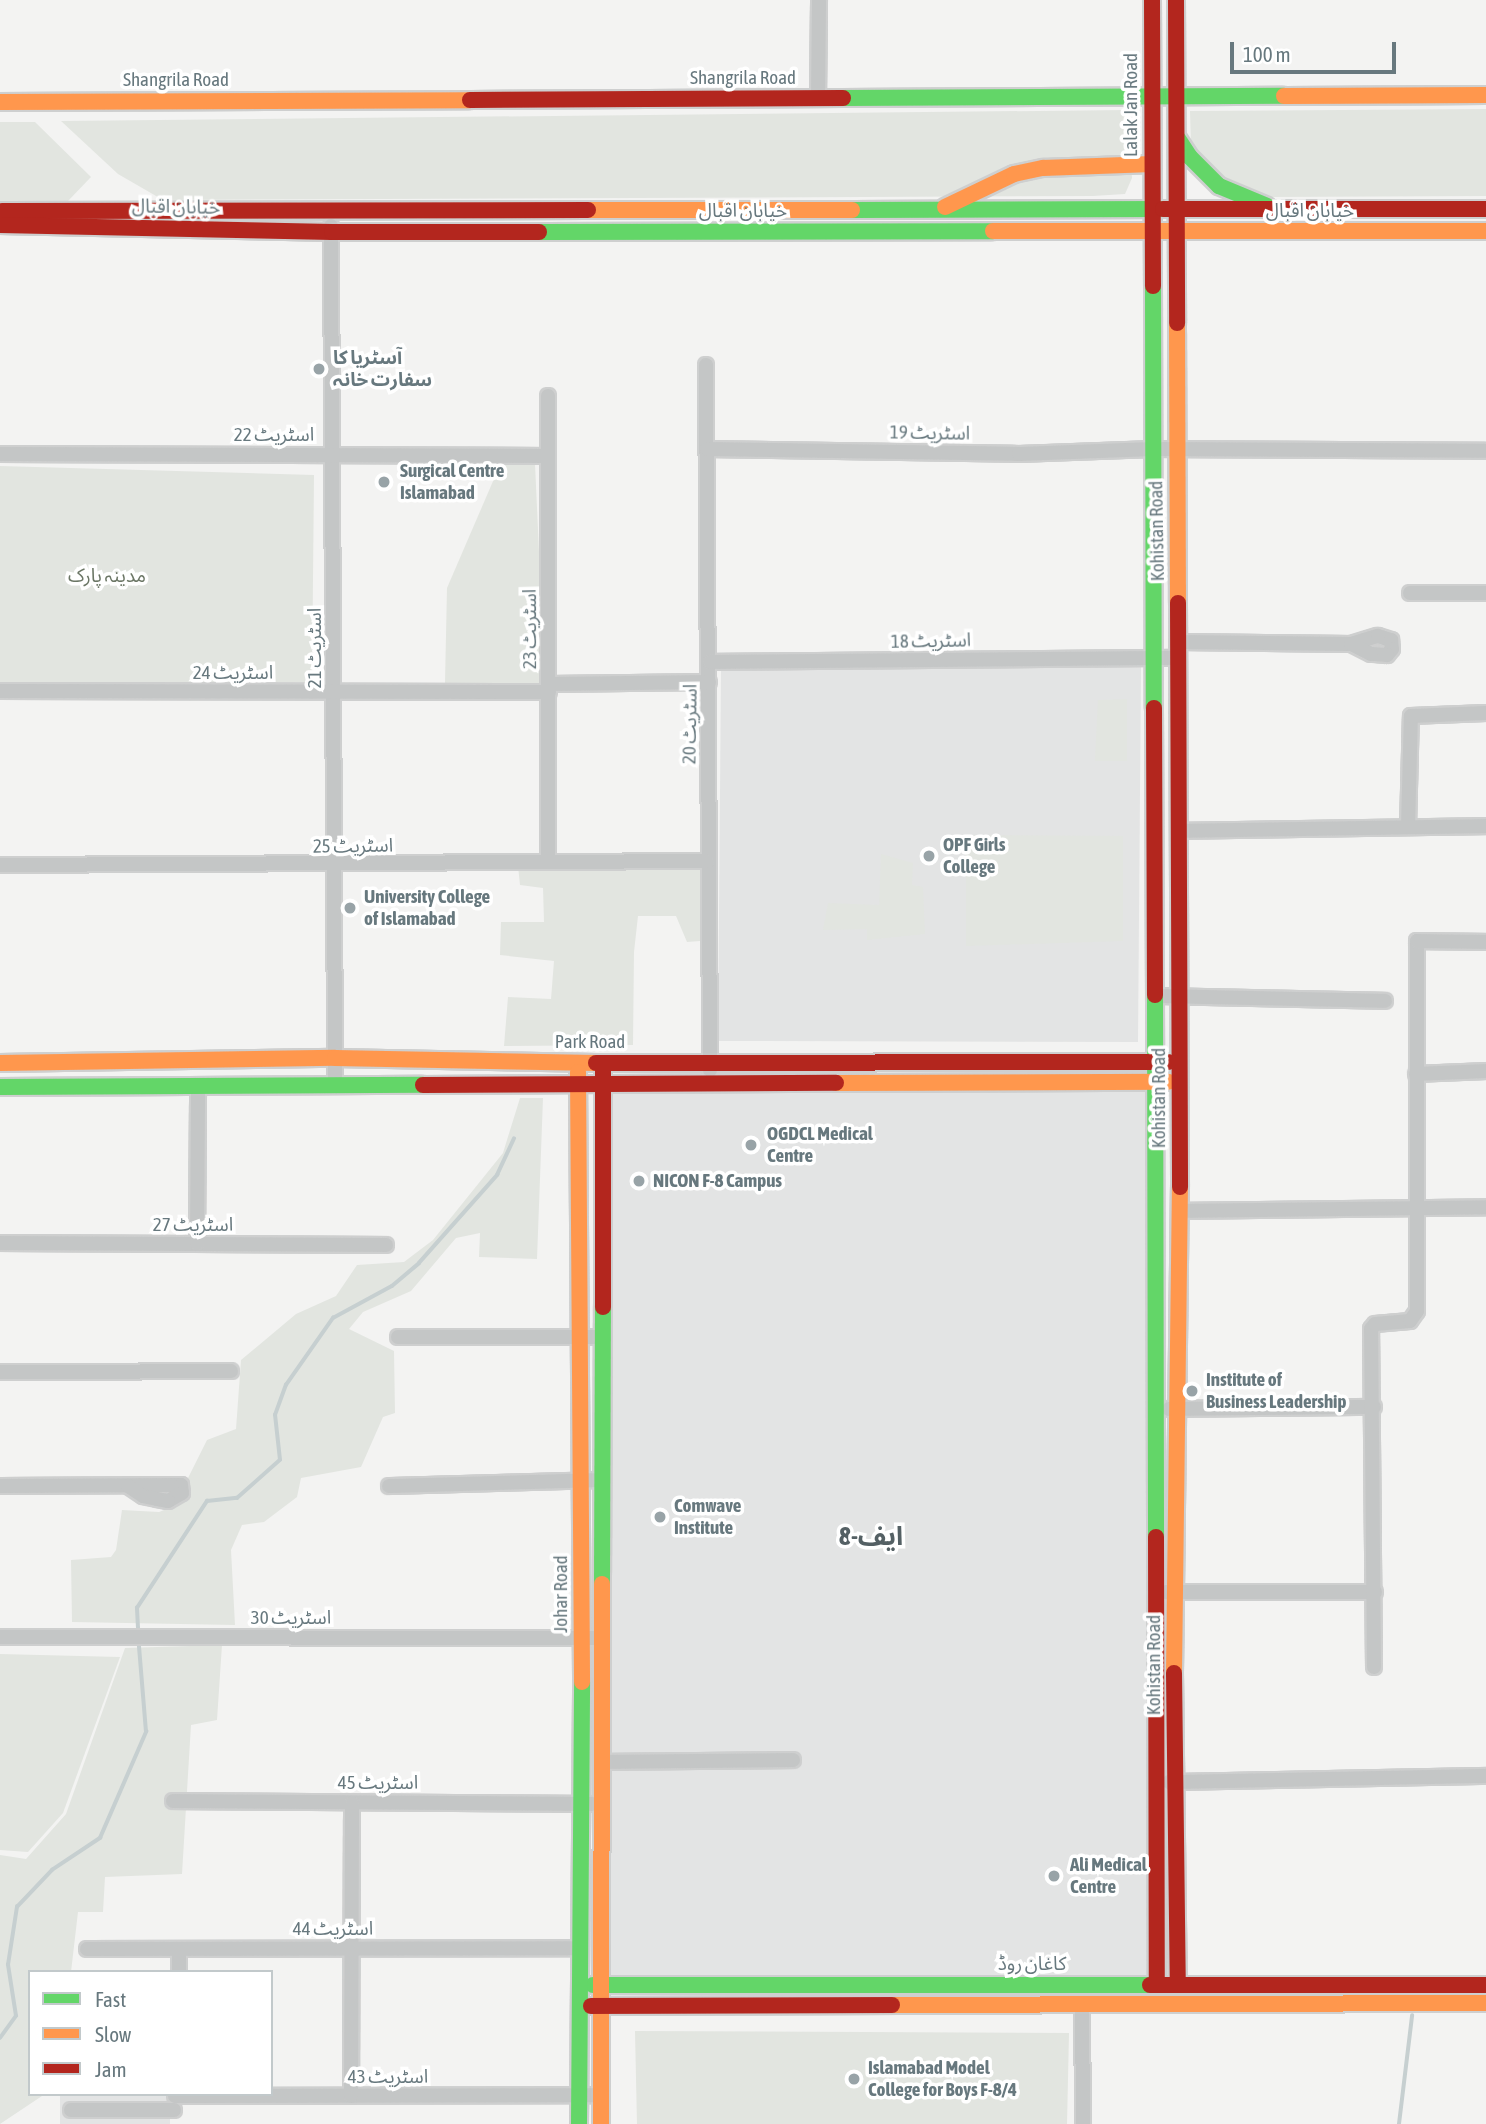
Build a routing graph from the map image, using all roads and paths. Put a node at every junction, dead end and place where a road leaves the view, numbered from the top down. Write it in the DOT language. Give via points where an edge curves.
graph roads {
  1 [pos="819,0"];
  2 [pos="1152,0"];
  3 [pos="1177,0"];
  4 [pos="1486,95"];
  5 [pos="1153,97"];
  6 [pos="1176,97"];
  7 [pos="818,99"];
  8 [pos="0,102"];
  9 [pos="1177,137"];
  10 [pos="1152,164"];
  11 [pos="944,208"];
  12 [pos="1486,209"];
  13 [pos="1279,210"];
  14 [pos="0,211"];
  15 [pos="331,211"];
  16 [pos="1152,211"];
  17 [pos="1176,211"];
  18 [pos="0,225"];
  19 [pos="1486,231"];
  20 [pos="332,232"];
  21 [pos="1152,232"];
  22 [pos="1176,232"];
  23 [pos="706,365"];
  24 [pos="548,396"];
  25 [pos="707,449"];
  26 [pos="1153,449"];
  27 [pos="1177,449"];
  28 [pos="1486,451"];
  29 [pos="0,454"];
  30 [pos="333,455"];
  31 [pos="548,456"];
  32 [pos="1410,593"];
  33 [pos="1486,593"];
  34 [pos="1351,644"];
  35 [pos="1178,650"];
  36 [pos="1153,658"];
  37 [pos="710,662"];
  38 [pos="709,682"];
  39 [pos="550,688"];
  40 [pos="0,691"];
  41 [pos="335,693"];
  42 [pos="1486,713"];
  43 [pos="1486,826"];
  44 [pos="1408,827"];
  45 [pos="1179,831"];
  46 [pos="707,861"];
  47 [pos="548,862"];
  48 [pos="0,865"];
  49 [pos="335,865"];
  50 [pos="1486,942"];
  51 [pos="1154,996"];
  52 [pos="1179,997"];
  53 [pos="1385,1001"];
  54 [pos="335,1058"];
  55 [pos="710,1062"];
  56 [pos="1154,1062"];
  57 [pos="1180,1062"];
  58 [pos="0,1063"];
  59 [pos="577,1063"];
  60 [pos="604,1063"];
  61 [pos="1486,1071"];
  62 [pos="1416,1074"];
  63 [pos="1155,1082"];
  64 [pos="1180,1082"];
  65 [pos="579,1084"];
  66 [pos="603,1084"];
  67 [pos="710,1084"];
  68 [pos="335,1085"];
  69 [pos="198,1086"];
  70 [pos="0,1087"];
  71 [pos="1417,1207"];
  72 [pos="1486,1207"];
  73 [pos="1155,1210"];
  74 [pos="1180,1211"];
  75 [pos="0,1243"];
  76 [pos="197,1244"];
  77 [pos="386,1245"];
  78 [pos="1180,1251"];
  79 [pos="1155,1252"];
  80 [pos="603,1336"];
  81 [pos="398,1337"];
  82 [pos="580,1337"];
  83 [pos="230,1371"];
  84 [pos="0,1372"];
  85 [pos="1374,1407"];
  86 [pos="1157,1409"];
  87 [pos="1175,1409"];
  88 [pos="581,1480"];
  89 [pos="603,1480"];
  90 [pos="0,1486"];
  91 [pos="128,1486"];
  92 [pos="389,1486"];
  93 [pos="1156,1592"];
  94 [pos="1175,1592"];
  95 [pos="1374,1592"];
  96 [pos="0,1637"];
  97 [pos="582,1638"];
  98 [pos="603,1638"];
  99 [pos="1374,1667"];
  100 [pos="793,1760"];
  101 [pos="603,1762"];
  102 [pos="1486,1776"];
  103 [pos="1175,1781"];
  104 [pos="1157,1782"];
  105 [pos="173,1801"];
  106 [pos="352,1802"];
  107 [pos="583,1804"];
  108 [pos="603,1804"];
  109 [pos="578,1948"];
  110 [pos="87,1949"];
  111 [pos="179,1949"];
  112 [pos="349,1949"];
  113 [pos="179,1970"];
  114 [pos="578,1984"];
  115 [pos="604,1985"];
  116 [pos="688,1985"];
  117 [pos="940,1985"];
  118 [pos="1157,1985"];
  119 [pos="1178,1985"];
  120 [pos="1486,1985"];
  121 [pos="1486,2003"];
  122 [pos="940,2005"];
  123 [pos="1082,2005"];
  124 [pos="579,2006"];
  125 [pos="604,2006"];
  126 [pos="688,2006"];
  127 [pos="601,2095"];
  128 [pos="351,2096"];
  129 [pos="579,2097"];
  130 [pos="174,2106"];
  131 [pos="71,2110"];
  132 [pos="579,2124"];
  133 [pos="601,2124"];
  134 [pos="1083,2124"];
  1 -- 7 [label="street"];
  2 -- 5 [label="street, Lalak Jan Road"];
  3 -- 6 [label="street"];
  4 -- 6 [label="street, Shangrila Road"];
  5 -- 6 [label="street, Shangrila Road"];
  5 -- 7 [label="street, Shangrila Road"];
  5 -- 10 [label="street, Lalak Jan Road"];
  6 -- 9 [label="street"];
  7 -- 8 [label="street, Shangrila Road"];
  9 -- 13 [label="street" via="1219,186"];
  9 -- 17 [label="street"];
  10 -- 11 [label="street" via="1024,172"];
  10 -- 16 [label="street, Lalak Jan Road"];
  11 -- 15 [label="street, خیابان اقبال"];
  11 -- 16 [label="street, خیابان اقبال"];
  12 -- 13 [label="street, خیابان اقبال"];
  13 -- 17 [label="street, خیابان اقبال"];
  14 -- 15 [label="street, خیابان اقبال"];
  15 -- 20 [label="street, اسٹریٹ 21"];
  16 -- 17 [label="street, خیابان اقبال"];
  16 -- 21 [label="street, Kohistan Road"];
  17 -- 22 [label="street, Kohistan Road"];
  18 -- 20 [label="street, خیابان اقبال"];
  19 -- 22 [label="street, خیابان اقبال"];
  20 -- 21 [label="street, خیابان اقبال"];
  20 -- 30 [label="street, اسٹریٹ 21"];
  21 -- 22 [label="street, خیابان اقبال"];
  21 -- 26 [label="street, Kohistan Road"];
  22 -- 27 [label="street, Kohistan Road"];
  23 -- 25 [label="street, اسٹریٹ 20"];
  24 -- 31 [label="street, اسٹریٹ 23"];
  25 -- 26 [label="street, اسٹریٹ 19" via="1019,454"];
  25 -- 37 [label="street, اسٹریٹ 20"];
  26 -- 27 [label="street, اسٹریٹ 19"];
  26 -- 36 [label="street, Kohistan Road"];
  27 -- 28 [label="street, اسٹریٹ 19"];
  27 -- 35 [label="street, Kohistan Road"];
  29 -- 30 [label="street, اسٹریٹ 22"];
  30 -- 31 [label="street, اسٹریٹ 22"];
  30 -- 41 [label="street, اسٹریٹ 21"];
  31 -- 39 [label="street, اسٹریٹ 23"];
  32 -- 33 [label="street"];
  34 -- 35 [label="street, اسٹریٹ 18"];
  35 -- 36 [label="street, اسٹریٹ 18"];
  35 -- 45 [label="street, Kohistan Road"];
  36 -- 37 [label="street, اسٹریٹ 18"];
  36 -- 51 [label="street, Kohistan Road"];
  37 -- 38 [label="street, اسٹریٹ 20"];
  38 -- 39 [label="street, اسٹریٹ 24"];
  38 -- 46 [label="street, اسٹریٹ 20"];
  39 -- 41 [label="street, اسٹریٹ 24"];
  39 -- 47 [label="street, اسٹریٹ 23"];
  40 -- 41 [label="street, اسٹریٹ 24"];
  41 -- 49 [label="street, اسٹریٹ 21"];
  42 -- 44 [label="street" via="1411,716"];
  43 -- 44 [label="street"];
  44 -- 45 [label="street"];
  45 -- 52 [label="street, Kohistan Road"];
  46 -- 47 [label="street, اسٹریٹ 25"];
  46 -- 55 [label="street, اسٹریٹ 20"];
  47 -- 49 [label="street, اسٹریٹ 25"];
  48 -- 49 [label="street, اسٹریٹ 25"];
  49 -- 54 [label="street, اسٹریٹ 21"];
  50 -- 62 [label="street" via="1416,941"];
  51 -- 52 [label="street"];
  51 -- 56 [label="street, Kohistan Road"];
  52 -- 53 [label="street"];
  52 -- 57 [label="street, Kohistan Road"];
  54 -- 58 [label="street, Park Road"];
  54 -- 59 [label="street, Park Road"];
  54 -- 68 [label="street, اسٹریٹ 21"];
  55 -- 56 [label="street, Park Road"];
  55 -- 60 [label="street, Park Road"];
  55 -- 67 [label="street, اسٹریٹ 20"];
  56 -- 57 [label="street, Park Road"];
  56 -- 63 [label="street, Kohistan Road"];
  57 -- 64 [label="street, Kohistan Road"];
  59 -- 60 [label="street, Park Road"];
  59 -- 65 [label="street, Johar Road"];
  60 -- 66 [label="street"];
  61 -- 62 [label="street"];
  62 -- 71 [label="street"];
  63 -- 64 [label="street"];
  63 -- 67 [label="street"];
  63 -- 73 [label="street, Kohistan Road"];
  64 -- 74 [label="street, Kohistan Road"];
  65 -- 66 [label="street"];
  65 -- 68 [label="street"];
  65 -- 82 [label="street, Johar Road"];
  66 -- 67 [label="street"];
  66 -- 80 [label="street"];
  68 -- 69 [label="street"];
  69 -- 70 [label="street"];
  69 -- 76 [label="street"];
  71 -- 72 [label="street"];
  71 -- 74 [label="street"];
  71 -- 85 [label="street" via="1415,1318 1375,1324 1371,1329"];
  73 -- 74 [label="street"];
  73 -- 79 [label="street, Kohistan Road"];
  74 -- 78 [label="street, Kohistan Road"];
  75 -- 76 [label="street, اسٹریٹ 27"];
  76 -- 77 [label="street, اسٹریٹ 27"];
  78 -- 79 [label="street"];
  78 -- 87 [label="street, Kohistan Road"];
  79 -- 86 [label="street, Kohistan Road"];
  80 -- 82 [label="street"];
  80 -- 89 [label="street"];
  81 -- 82 [label="street"];
  82 -- 88 [label="street, Johar Road"];
  83 -- 84 [label="street"];
  85 -- 87 [label="street"];
  85 -- 95 [label="street"];
  86 -- 87 [label="street"];
  86 -- 93 [label="street, Kohistan Road"];
  87 -- 94 [label="street, Kohistan Road"];
  88 -- 89 [label="street"];
  88 -- 92 [label="street"];
  88 -- 97 [label="street, Johar Road"];
  89 -- 98 [label="street"];
  90 -- 91 [label="street"];
  93 -- 94 [label="street"];
  93 -- 104 [label="street, Kohistan Road"];
  94 -- 95 [label="street"];
  94 -- 103 [label="street, Kohistan Road"];
  95 -- 99 [label="street"];
  96 -- 97 [label="street, اسٹریٹ 30"];
  97 -- 98 [label="street, اسٹریٹ 30"];
  97 -- 107 [label="street, Johar Road"];
  98 -- 101 [label="street"];
  100 -- 101 [label="street"];
  101 -- 108 [label="street"];
  102 -- 103 [label="street"];
  103 -- 104 [label="street"];
  103 -- 119 [label="street, Kohistan Road"];
  104 -- 118 [label="street, Kohistan Road"];
  105 -- 106 [label="street, اسٹریٹ 45"];
  106 -- 107 [label="street, اسٹریٹ 45"];
  106 -- 112 [label="street"];
  107 -- 108 [label="street, اسٹریٹ 45"];
  107 -- 109 [label="street, Johar Road"];
  108 -- 115 [label="street"];
  109 -- 112 [label="street, اسٹریٹ 44"];
  109 -- 114 [label="street, Johar Road"];
  110 -- 111 [label="street, اسٹریٹ 44"];
  111 -- 112 [label="street, اسٹریٹ 44"];
  111 -- 113 [label="street"];
  112 -- 128 [label="street"];
  114 -- 115 [label="street, کاغان روڈ"];
  114 -- 124 [label="street, Johar Road"];
  115 -- 116 [label="street, کاغان روڈ"];
  115 -- 125 [label="street"];
  116 -- 117 [label="street, کاغان روڈ"];
  116 -- 126 [label="street"];
  117 -- 118 [label="street, کاغان روڈ"];
  117 -- 122 [label="street"];
  118 -- 119 [label="street, کاغان روڈ"];
  119 -- 120 [label="street, کاغان روڈ"];
  121 -- 123 [label="street"];
  122 -- 123 [label="street"];
  122 -- 126 [label="street"];
  123 -- 134 [label="street"];
  124 -- 125 [label="street"];
  124 -- 129 [label="street, Johar Road"];
  125 -- 126 [label="street"];
  125 -- 127 [label="street"];
  127 -- 129 [label="street, اسٹریٹ 43"];
  127 -- 133 [label="street"];
  128 -- 129 [label="street, اسٹریٹ 43"];
  128 -- 130 [label="street, اسٹریٹ 43"];
  129 -- 132 [label="street, Johar Road"];
  130 -- 131 [label="street, اسٹریٹ 43"];
}
